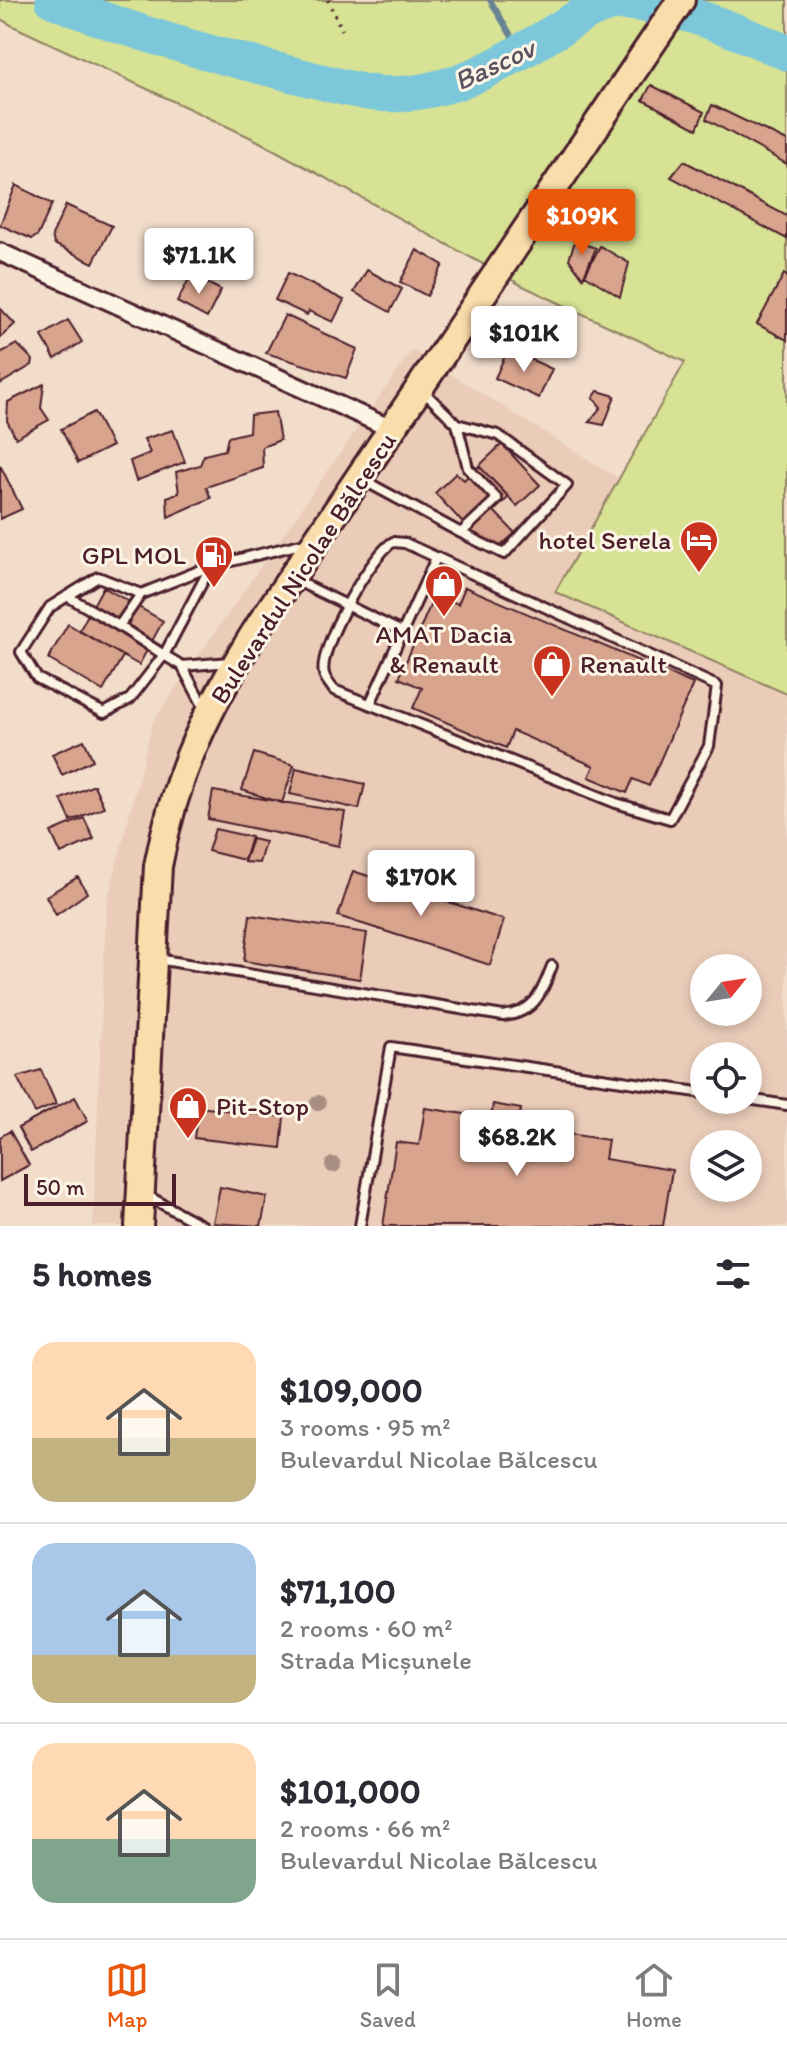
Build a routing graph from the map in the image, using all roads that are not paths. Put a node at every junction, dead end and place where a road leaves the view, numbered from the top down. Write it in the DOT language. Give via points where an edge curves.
graph roads {
  1 [pos="681,0"];
  2 [pos="0,252"];
  3 [pos="420,388"];
  4 [pos="457,424"];
  5 [pos="394,430"];
  6 [pos="359,478"];
  7 [pos="461,533"];
  8 [pos="317,540"];
  9 [pos="436,558"];
  10 [pos="211,566"];
  11 [pos="291,578"];
  12 [pos="141,594"];
  13 [pos="67,596"];
  14 [pos="347,606"];
  15 [pos="119,626"];
  16 [pos="402,632"];
  17 [pos="164,655"];
  18 [pos="236,662"];
  19 [pos="182,666"];
  20 [pos="370,704"];
  21 [pos="207,714"];
  22 [pos="153,958"];
  23 [pos="552,966"];
  24 [pos="690,1091"];
  25 [pos="762,1101"];
  26 [pos="787,1105"];
  27 [pos="140,1192"];
  28 [pos="139,1226"];
  29 [pos="203,1226"];
  30 [pos="360,1226"];
  1 -- 3 [label="main road, Bulevardul Nicolae Bălcescu"];
  2 -- 5 [label="street"];
  3 -- 4 [label="lane"];
  3 -- 5 [label="main road, Bulevardul Nicolae Bălcescu"];
  4 -- 7 [label="lane" via="468,468 497,499"];
  4 -- 7 [label="lane" via="498,435 567,485 504,554"];
  5 -- 6 [label="main road, Bulevardul Nicolae Bălcescu"];
  6 -- 7 [label="lane"];
  6 -- 8 [label="main road, Bulevardul Nicolae Bălcescu"];
  8 -- 10 [label="lane"];
  8 -- 11 [label="main road, Bulevardul Nicolae Bălcescu"];
  9 -- 14 [label="lane" via="393,542 380,550"];
  9 -- 16 [label="lane"];
  9 -- 20 [label="lane" via="717,686 709,746 670,819 616,803"];
  10 -- 12 [label="lane"];
  10 -- 17 [label="lane"];
  11 -- 14 [label="lane"];
  11 -- 18 [label="main road, Bulevardul Nicolae Bălcescu"];
  12 -- 13 [label="lane" via="98,577"];
  12 -- 15 [label="lane"];
  13 -- 15 [label="lane"];
  13 -- 17 [label="lane" via="50,607 21,652 37,678 104,713 130,699"];
  14 -- 16 [label="lane"];
  14 -- 20 [label="lane" via="324,657 324,675 334,690"];
  15 -- 17 [label="lane"];
  16 -- 20 [label="lane"];
  17 -- 19 [label="lane"];
  18 -- 19 [label="lane"];
  18 -- 21 [label="main road, Bulevardul Nicolae Bălcescu"];
  19 -- 21 [label="lane"];
  21 -- 22 [label="main road, Bulevardul Nicolae Bălcescu" via="168,812 158,866"];
  22 -- 23 [label="lane" via="503,1016 535,1003"];
  22 -- 27 [label="main road, Bulevardul Nicolae Bălcescu"];
  24 -- 30 [label="lane" via="391,1047"];
  25 -- 26 [label="lane"];
  27 -- 28 [label="main road, Bulevardul Nicolae Bălcescu"];
  27 -- 29 [label="lane"];
}
